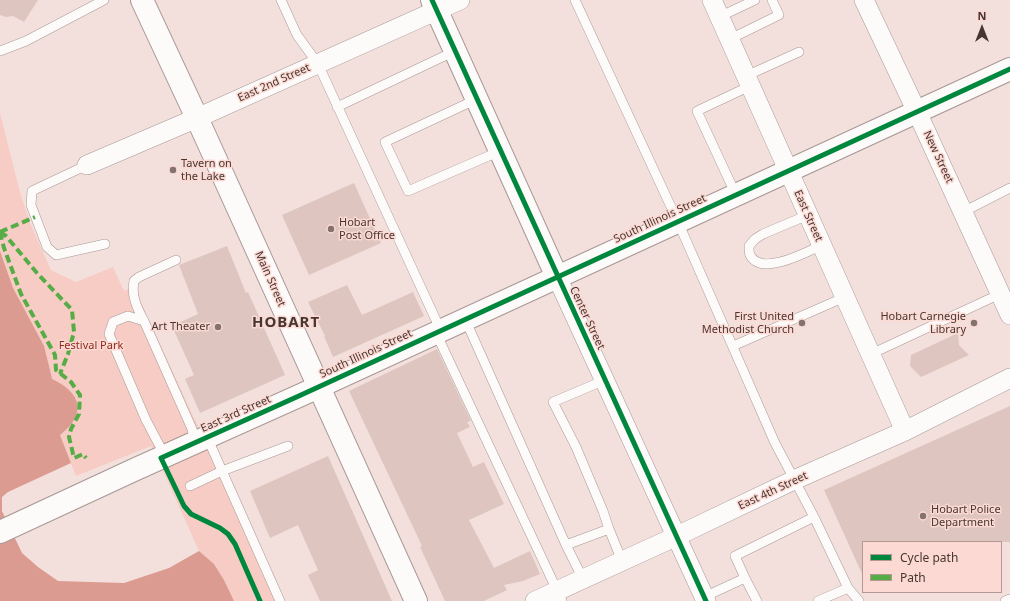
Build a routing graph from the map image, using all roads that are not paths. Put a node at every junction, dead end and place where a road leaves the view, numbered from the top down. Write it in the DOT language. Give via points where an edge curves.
graph roads {
  1 [pos="104,0"];
  2 [pos="142,0"];
  3 [pos="282,0"];
  4 [pos="460,0"];
  5 [pos="576,0"];
  6 [pos="755,0"];
  7 [pos="772,0"];
  8 [pos="864,0"];
  9 [pos="434,5"];
  10 [pos="716,8"];
  11 [pos="730,39"];
  12 [pos="0,51"];
  13 [pos="455,51"];
  14 [pos="799,52"];
  15 [pos="318,64"];
  16 [pos="1010,69"];
  17 [pos="748,81"];
  18 [pos="477,99"];
  19 [pos="337,107"];
  20 [pos="917,112"];
  21 [pos="197,118"];
  22 [pos="500,151"];
  23 [pos="87,165"];
  24 [pos="788,171"];
  25 [pos="1010,188"];
  26 [pos="736,195"];
  27 [pos="963,212"];
  28 [pos="808,215"];
  29 [pos="678,222"];
  30 [pos="105,244"];
  31 [pos="822,245"];
  32 [pos="176,260"];
  33 [pos="557,277"];
  34 [pos="1000,294"];
  35 [pos="845,297"];
  36 [pos="1010,315"];
  37 [pos="465,319"];
  38 [pos="144,321"];
  39 [pos="439,332"];
  40 [pos="733,346"];
  41 [pos="871,354"];
  42 [pos="1010,378"];
  43 [pos="605,380"];
  44 [pos="319,387"];
  45 [pos="906,431"];
  46 [pos="201,440"];
  47 [pos="288,446"];
  48 [pos="166,456"];
  49 [pos="222,471"];
  50 [pos="794,480"];
  51 [pos="190,486"];
  52 [pos="814,518"];
  53 [pos="609,529"];
  54 [pos="0,532"];
  55 [pos="676,536"];
  56 [pos="566,545"];
  57 [pos="622,561"];
  58 [pos="746,578"];
  59 [pos="583,579"];
  60 [pos="848,588"];
  61 [pos="560,596"];
  62 [pos="705,599"];
  63 [pos="1010,599"];
  64 [pos="280,601"];
  65 [pos="416,601"];
  66 [pos="535,601"];
  67 [pos="757,601"];
  68 [pos="818,601"];
  69 [pos="859,601"];
  70 [pos="1005,601"];
  1 -- 12 [label="lane" via="26,41"];
  2 -- 21 [label="street, Main Street"];
  3 -- 15 [label="lane" via="298,35"];
  4 -- 9 [label="street, East 2nd Street"];
  5 -- 29 [label="lane"];
  6 -- 10 [label="lane"];
  7 -- 11 [label="lane" via="779,15"];
  8 -- 20 [label="street, New Street"];
  9 -- 13 [label="street, Center Street"];
  9 -- 15 [label="street, East 2nd Street"];
  10 -- 11 [label="street, East Street"];
  11 -- 17 [label="street, East Street"];
  13 -- 18 [label="street, Center Street"];
  13 -- 19 [label="lane"];
  14 -- 17 [label="lane"];
  15 -- 19 [label="lane"];
  15 -- 21 [label="street, East 2nd Street"];
  16 -- 20 [label="street, South Illinois Street"];
  17 -- 24 [label="street, East Street"];
  17 -- 26 [label="lane" via="697,111"];
  18 -- 22 [label="street, Center Street"];
  18 -- 22 [label="lane" via="385,142 408,191"];
  19 -- 39 [label="lane"];
  20 -- 24 [label="street, South Illinois Street"];
  20 -- 27 [label="street, New Street"];
  21 -- 23 [label="street, East 2nd Street"];
  21 -- 44 [label="street, Main Street"];
  22 -- 33 [label="street, Center Street"];
  23 -- 30 [label="lane" via="32,191 30,205 47,247 56,255"];
  24 -- 26 [label="street, South Illinois Street"];
  24 -- 28 [label="street, East Street"];
  25 -- 27 [label="lane"];
  26 -- 29 [label="street, South Illinois Street"];
  27 -- 34 [label="street, New Street"];
  28 -- 31 [label="street, East Street"];
  28 -- 31 [label="lane" via="755,239 749,246 750,254 754,260 772,264"];
  29 -- 33 [label="street, South Illinois Street"];
  29 -- 40 [label="lane"];
  31 -- 35 [label="street, East Street"];
  32 -- 38 [label="lane" via="134,281 133,296"];
  33 -- 37 [label="street, South Illinois Street"];
  33 -- 43 [label="street, Center Street"];
  34 -- 36 [label="street, New Street"];
  34 -- 41 [label="lane"];
  35 -- 40 [label="lane"];
  35 -- 41 [label="street, East Street"];
  37 -- 39 [label="street, South Illinois Street"];
  37 -- 56 [label="lane"];
  38 -- 46 [label="lane" via="192,429"];
  38 -- 48 [label="lane" via="128,316 113,322 109,334 146,420"];
  39 -- 44 [label="street, South Illinois Street"];
  39 -- 61 [label="lane"];
  40 -- 50 [label="lane"];
  41 -- 45 [label="street, East Street"];
  42 -- 45 [label="street, East 4th Street"];
  43 -- 53 [label="lane" via="553,402 576,447"];
  43 -- 55 [label="street, Center Street"];
  44 -- 46 [label="street, East 3rd Street"];
  44 -- 65 [label="street, Main Street"];
  45 -- 50 [label="street, East 4th Street"];
  46 -- 48 [label="street, East 3rd Street"];
  46 -- 49 [label="lane"];
  47 -- 49 [label="lane"];
  48 -- 54 [label="street, East 3rd Street"];
  49 -- 51 [label="lane"];
  49 -- 64 [label="lane"];
  50 -- 52 [label="lane"];
  50 -- 55 [label="street, East 4th Street"];
  52 -- 58 [label="lane" via="735,556"];
  52 -- 60 [label="lane"];
  53 -- 56 [label="lane"];
  53 -- 57 [label="lane"];
  55 -- 57 [label="street, East 4th Street"];
  55 -- 62 [label="street, Center Street"];
  56 -- 59 [label="lane"];
  57 -- 59 [label="street, East 4th Street"];
  58 -- 62 [label="lane"];
  58 -- 67 [label="lane"];
  59 -- 61 [label="street, East 4th Street"];
  60 -- 68 [label="lane"];
  60 -- 69 [label="lane"];
  61 -- 66 [label="street, East 4th Street"];
  63 -- 70 [label="lane"];
}
